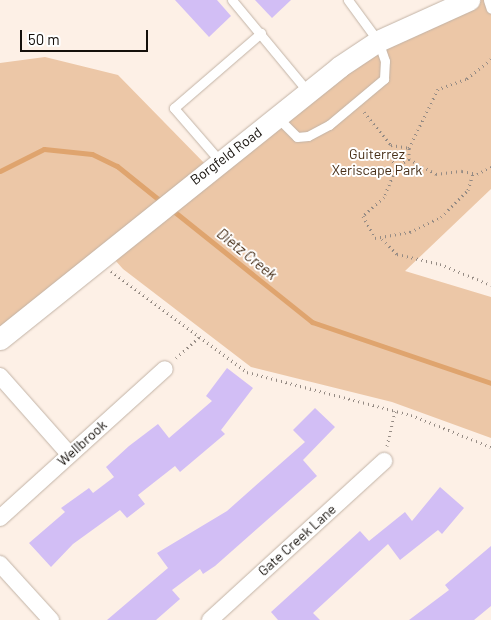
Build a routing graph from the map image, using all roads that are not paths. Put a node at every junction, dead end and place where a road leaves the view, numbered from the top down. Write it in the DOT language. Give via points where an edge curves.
graph roads {
  1 [pos="232,0"];
  2 [pos="348,0"];
  3 [pos="469,0"];
  4 [pos="488,0"];
  5 [pos="491,9"];
  6 [pos="262,33"];
  7 [pos="378,41"];
  8 [pos="308,92"];
  9 [pos="276,117"];
  10 [pos="211,167"];
  11 [pos="0,339"];
  12 [pos="165,369"];
  13 [pos="0,376"];
  14 [pos="69,454"];
  15 [pos="384,461"];
  16 [pos="0,518"];
  17 [pos="0,564"];
  18 [pos="51,620"];
  19 [pos="210,620"];
  1 -- 6 [label="lane"];
  2 -- 7 [label="lane"];
  3 -- 7 [label="street, Borgfeld Road"];
  4 -- 5 [label="lane"];
  6 -- 8 [label="lane"];
  6 -- 10 [label="lane" via="174,108"];
  7 -- 8 [label="street, Borgfeld Road"];
  7 -- 9 [label="lane" via="385,60 384,79 357,104 308,136 297,137"];
  8 -- 9 [label="street, Borgfeld Road"];
  9 -- 10 [label="street, Borgfeld Road"];
  10 -- 11 [label="street, Borgfeld Road"];
  12 -- 14 [label="street, Wellbrook"];
  13 -- 14 [label="street"];
  14 -- 16 [label="street, Wellbrook"];
  15 -- 19 [label="street, Gate Creek Lane"];
  17 -- 18 [label="street"];
}
